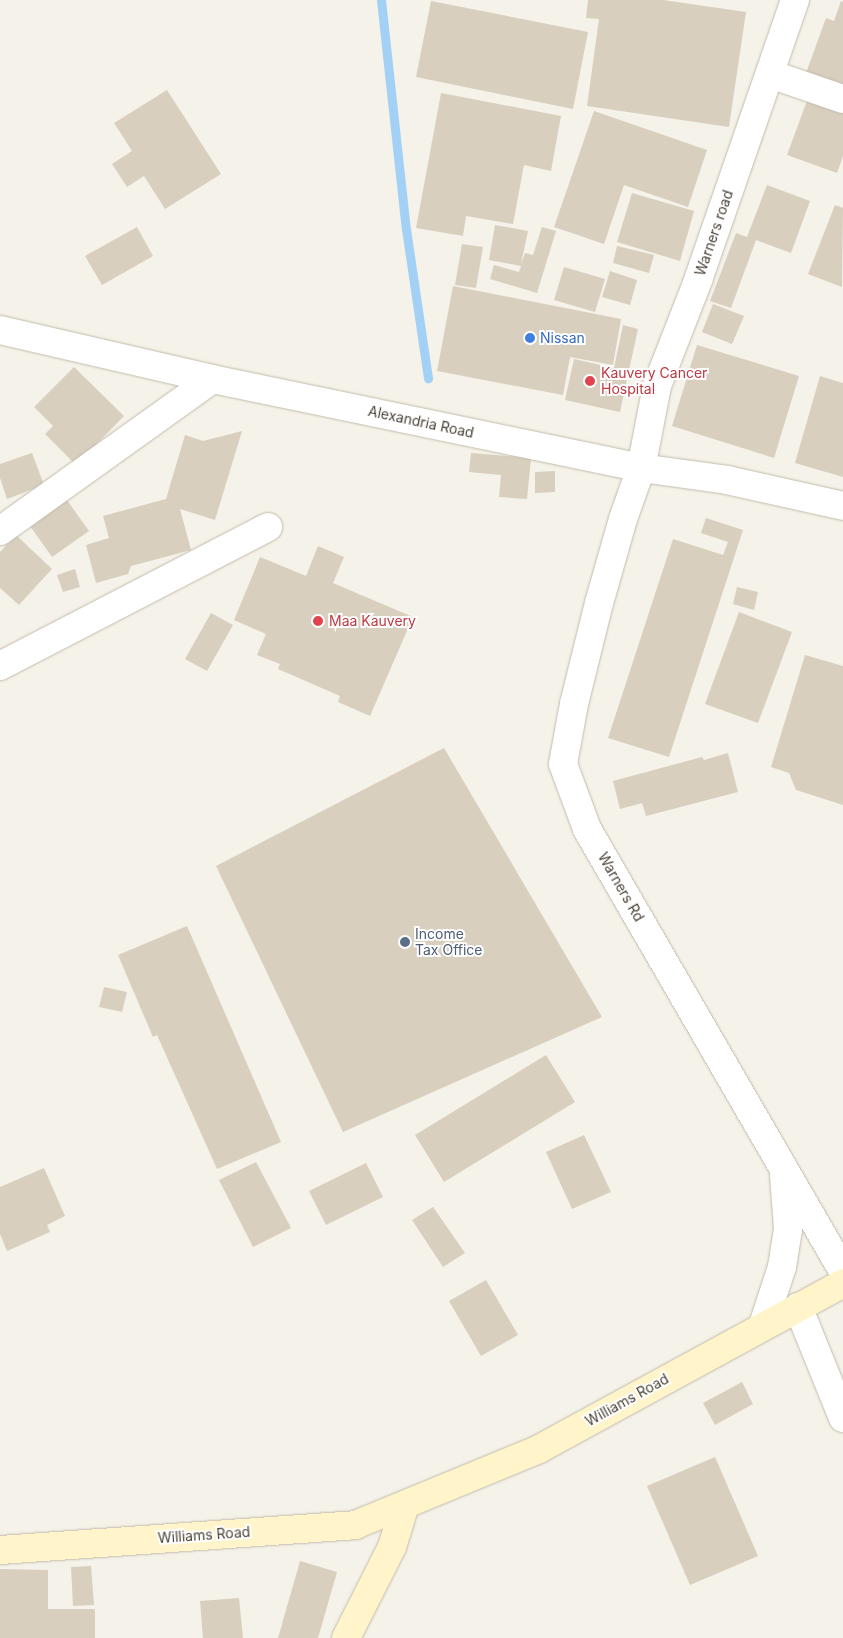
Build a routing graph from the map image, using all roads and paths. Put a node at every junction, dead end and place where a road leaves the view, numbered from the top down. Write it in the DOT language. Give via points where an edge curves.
graph roads {
  1 [pos="795,0"];
  2 [pos="770,74"];
  3 [pos="843,99"];
  4 [pos="0,330"];
  5 [pos="212,378"];
  6 [pos="641,468"];
  7 [pos="843,506"];
  8 [pos="268,527"];
  9 [pos="0,531"];
  10 [pos="0,666"];
  11 [pos="783,1167"];
  12 [pos="843,1271"];
  13 [pos="843,1282"];
  14 [pos="798,1307"];
  15 [pos="763,1325"];
  16 [pos="843,1418"];
  17 [pos="405,1505"];
  18 [pos="0,1550"];
  19 [pos="346,1638"];
  1 -- 2 [label="street, Warners road"];
  2 -- 3 [label="street"];
  2 -- 6 [label="street, Warners road" via="699,278 657,386"];
  4 -- 5 [label="street, Alexandria Road"];
  5 -- 6 [label="street, Alexandria Road"];
  5 -- 9 [label="street"];
  6 -- 7 [label="street, Alexandria Road" via="728,480"];
  6 -- 11 [label="street, Warners Rd" via="599,603 563,764 587,829"];
  8 -- 10 [label="street"];
  11 -- 12 [label="street, Warners Rd"];
  11 -- 15 [label="street" via="788,1229 782,1268"];
  13 -- 14 [label="street, Williams Road"];
  14 -- 15 [label="street, Williams Road"];
  14 -- 16 [label="street"];
  15 -- 17 [label="street, Williams Road" via="539,1449"];
  17 -- 18 [label="street, Williams Road" via="355,1525"];
  17 -- 19 [label="street" via="392,1548"];
}
